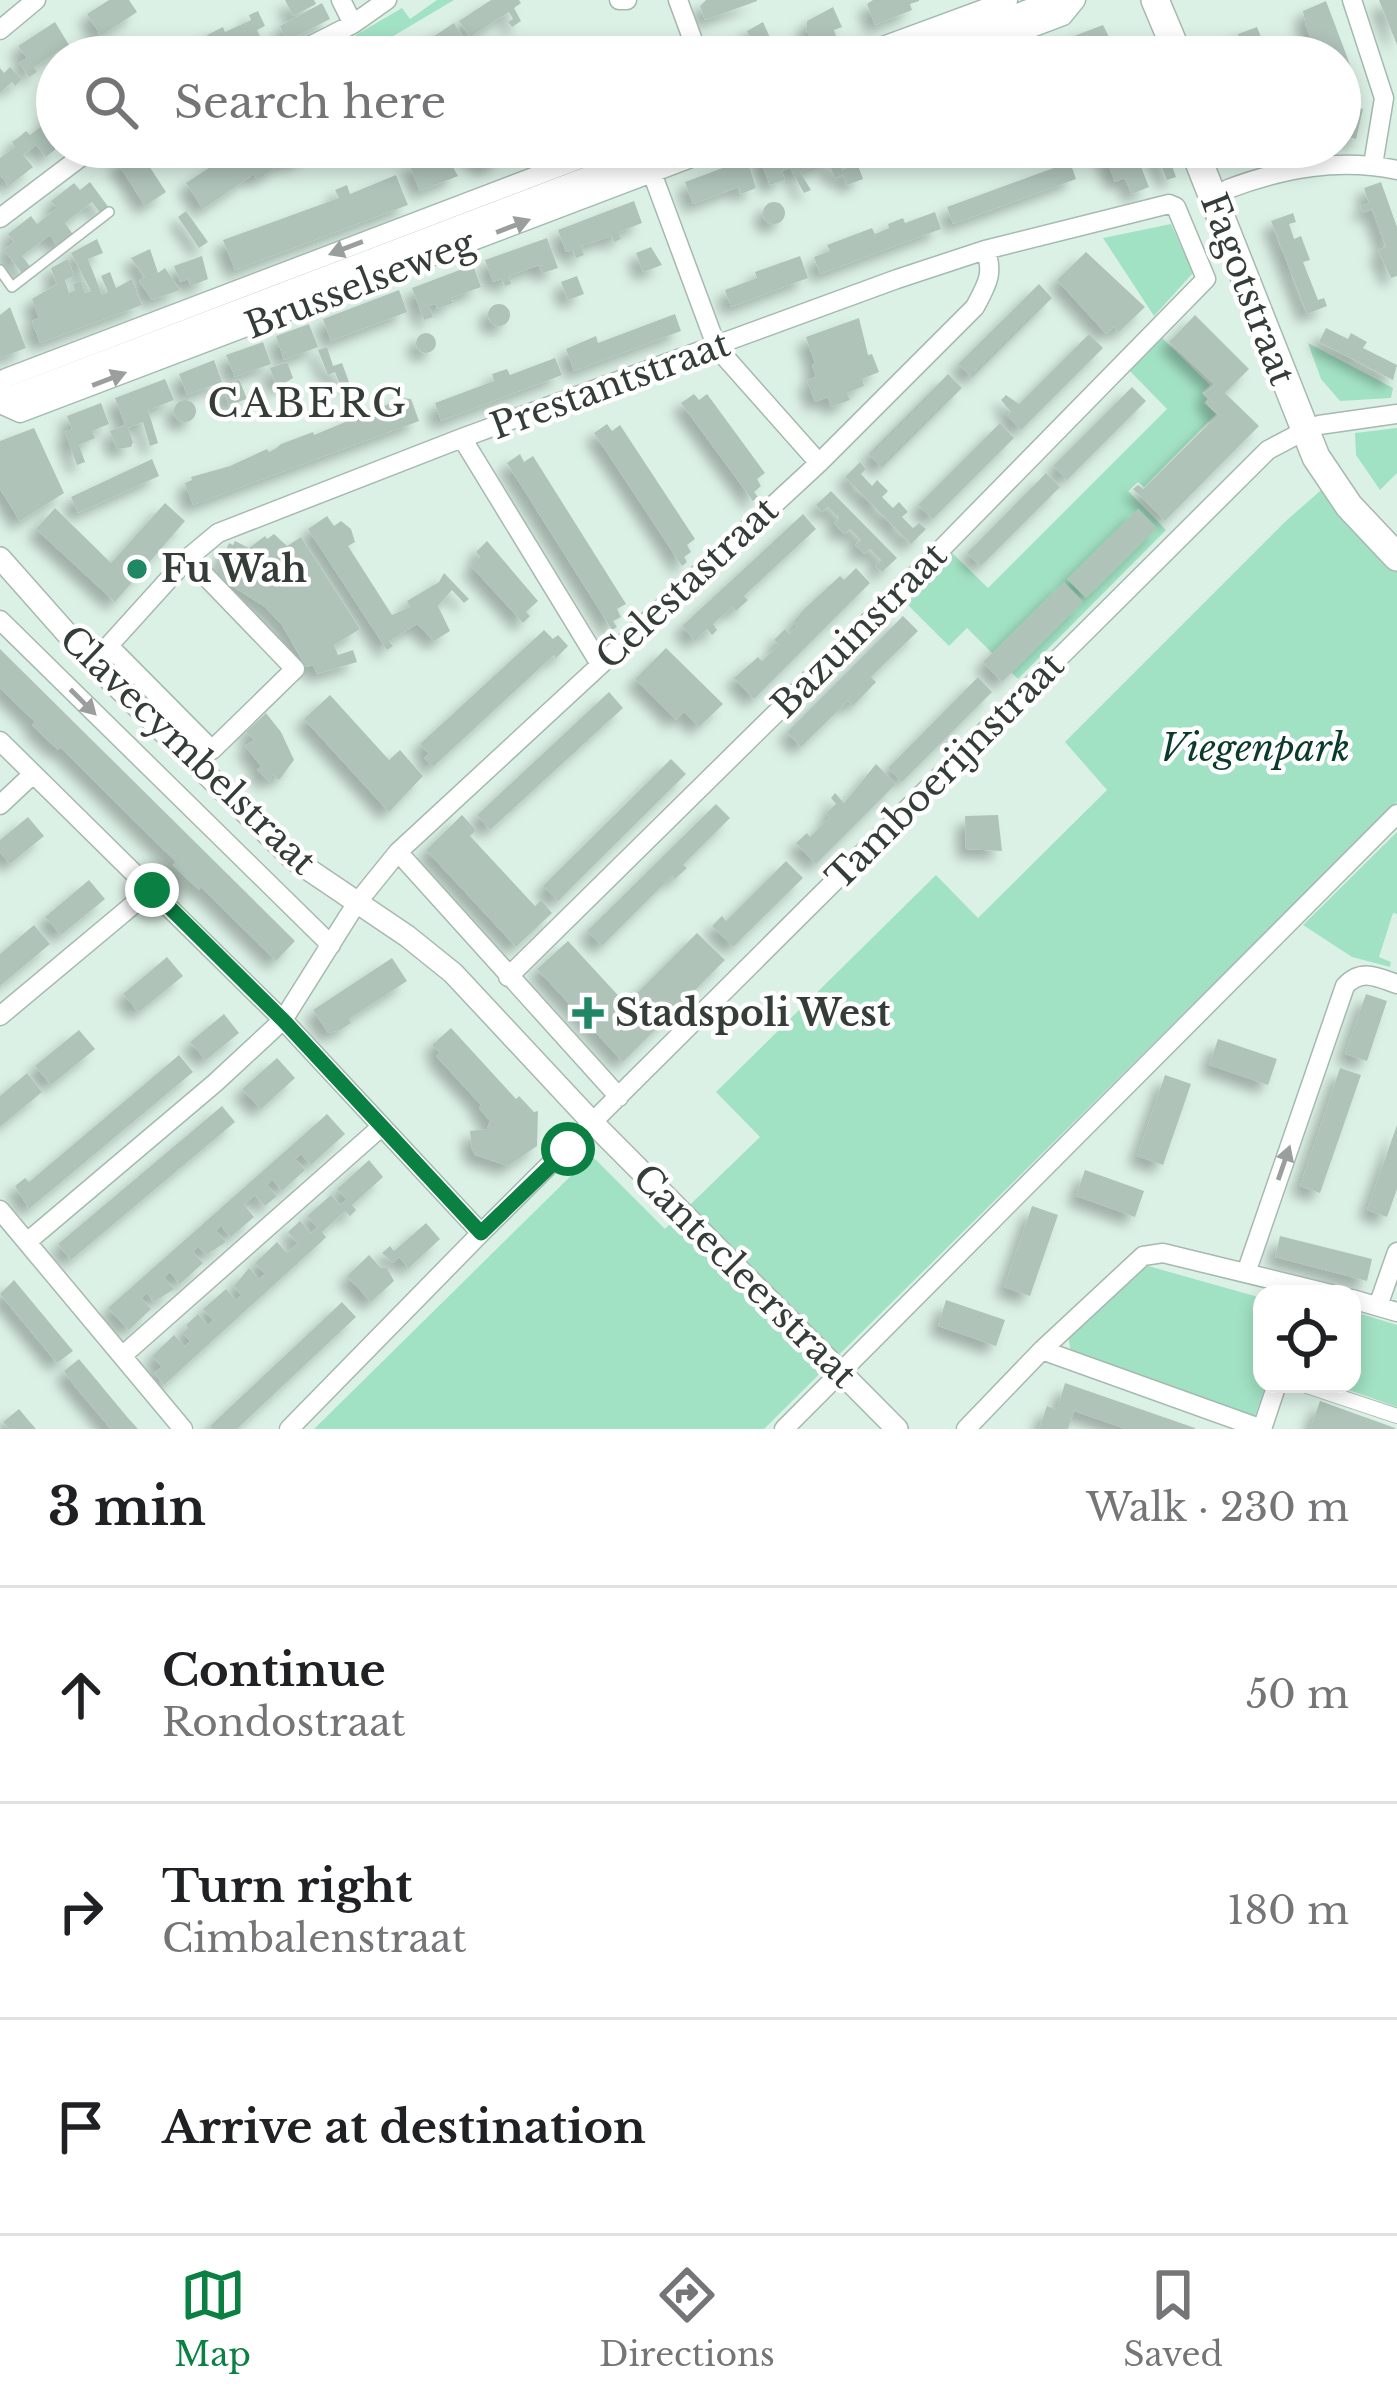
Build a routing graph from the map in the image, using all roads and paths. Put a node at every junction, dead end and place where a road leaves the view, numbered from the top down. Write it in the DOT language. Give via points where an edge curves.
graph roads {
  1 [pos="36,0"];
  2 [pos="341,0"];
  3 [pos="387,0"];
  4 [pos="678,0"];
  5 [pos="1008,0"];
  6 [pos="1076,0"];
  7 [pos="1352,0"];
  8 [pos="1051,1"];
  9 [pos="1152,2"];
  10 [pos="353,24"];
  11 [pos="0,30"];
  12 [pos="329,36"];
  13 [pos="691,36"];
  14 [pos="910,36"];
  15 [pos="960,36"];
  16 [pos="1010,36"];
  17 [pos="1157,36"];
  18 [pos="1169,36"];
  19 [pos="1373,165"];
  20 [pos="1361,166"];
  21 [pos="66,168"];
  22 [pos="558,168"];
  23 [pos="612,168"];
  24 [pos="665,168"];
  25 [pos="1202,168"];
  26 [pos="1220,168"];
  27 [pos="1314,168"];
  28 [pos="1397,170"];
  29 [pos="652,173"];
  30 [pos="1228,189"];
  31 [pos="109,212"];
  32 [pos="0,218"];
  33 [pos="985,250"];
  34 [pos="0,270"];
  35 [pos="1207,280"];
  36 [pos="717,348"];
  37 [pos="0,399"];
  38 [pos="1397,414"];
  39 [pos="1312,428"];
  40 [pos="462,438"];
  41 [pos="819,463"];
  42 [pos="1397,534"];
  43 [pos="1397,557"];
  44 [pos="1,558"];
  45 [pos="188,559"];
  46 [pos="0,620"];
  47 [pos="101,654"];
  48 [pos="600,664"];
  49 [pos="0,741"];
  50 [pos="33,774"];
  51 [pos="0,805"];
  52 [pos="1397,814"];
  53 [pos="398,852"];
  54 [pos="152,890"];
  55 [pos="356,904"];
  56 [pos="331,945"];
  57 [pos="508,977"];
  58 [pos="1396,980"];
  59 [pos="0,1016"];
  60 [pos="283,1020"];
  61 [pos="619,1097"];
  62 [pos="593,1123"];
  63 [pos="380,1128"];
  64 [pos="0,1210"];
  65 [pos="481,1233"];
  66 [pos="27,1242"];
  67 [pos="1397,1252"];
  68 [pos="1246,1273"];
  69 [pos="1287,1285"];
  70 [pos="1388,1309"];
  71 [pos="1042,1350"];
  72 [pos="122,1356"];
  73 [pos="841,1372"];
  74 [pos="1274,1393"];
  75 [pos="1328,1393"];
  76 [pos="1397,1416"];
  77 [pos="183,1429"];
  78 [pos="289,1429"];
  79 [pos="784,1429"];
  80 [pos="898,1429"];
  81 [pos="966,1429"];
  1 -- 11 [label="street"];
  2 -- 10 [label="street"];
  3 -- 10 [label="street"];
  4 -- 13 [label="street"];
  5 -- 14 [label="street"];
  6 -- 16 [label="street" via="1063,16"];
  7 -- 19 [label="street" via="1384,98"];
  8 -- 15 [label="street"];
  9 -- 17 [label="main road"];
  9 -- 18 [label="main road"];
  10 -- 12 [label="street"];
  19 -- 20 [label="street"];
  19 -- 28 [label="street"];
  21 -- 32 [label="street"];
  22 -- 37 [label="street, Brusselseweg, one-way" via="6,378"];
  23 -- 37 [label="street, Brusselseweg"];
  24 -- 29 [label="street, Brusselseweg"];
  25 -- 39 [label="main road, Fagotstraat"];
  26 -- 30 [label="main road, Fagotstraat"];
  27 -- 30 [label="street"];
  29 -- 36 [label="street"];
  37 -- 29 [label="street, Brusselseweg, one-way" via="20,413"];
  30 -- 39 [label="main road, Fagotstraat"];
  31 -- 34 [label="lane" via="12,287"];
  33 -- 35 [label="street, Prestantstraat" via="1169,204"];
  33 -- 36 [label="street, Prestantstraat"];
  33 -- 41 [label="street, Celestastraat" via="990,277 975,307"];
  35 -- 57 [label="street, Bazuinstraat"];
  36 -- 40 [label="street, Prestantstraat"];
  36 -- 41 [label="street"];
  38 -- 39 [label="street"];
  39 -- 42 [label="main road"];
  39 -- 43 [label="main road" via="1334,487"];
  39 -- 61 [label="street, Tamboerijnstraat" via="1268,450"];
  40 -- 45 [label="street, Prestantstraat" via="218,533"];
  40 -- 48 [label="street"];
  41 -- 48 [label="street, Celestastraat"];
  44 -- 47 [label="street, Clavecymbelstraat"];
  45 -- 47 [label="street, Prestantstraat"];
  45 -- 47 [label="street" via="295,669 212,750"];
  46 -- 56 [label="street, Clavecymbelstraat, one-way"];
  47 -- 55 [label="street, Clavecymbelstraat" via="293,859"];
  48 -- 53 [label="street, Celestastraat"];
  49 -- 50 [label="street"];
  50 -- 51 [label="street"];
  50 -- 54 [label="street"];
  52 -- 73 [label="street"];
  53 -- 55 [label="street, Celestastraat"];
  53 -- 57 [label="street"];
  54 -- 59 [label="street"];
  54 -- 60 [label="street"];
  55 -- 56 [label="street, Celestastraat"];
  55 -- 62 [label="street, Clavecymbelstraat" via="453,973"];
  56 -- 60 [label="street, Celestastraat"];
  57 -- 61 [label="street"];
  68 -- 58 [label="street, one-way" via="1342,993 1369,974"];
  60 -- 63 [label="street"];
  60 -- 66 [label="street, Celestastraat"];
  61 -- 62 [label="street, Tamboerijnstraat"];
  62 -- 65 [label="street, Tamboerijnstraat"];
  62 -- 73 [label="street, Cantecleerstraat"];
  63 -- 65 [label="street"];
  63 -- 72 [label="street"];
  64 -- 66 [label="street"];
  65 -- 78 [label="street, Tamboerijnstraat"];
  66 -- 72 [label="street"];
  67 -- 70 [label="street"];
  68 -- 69 [label="street"];
  68 -- 71 [label="street" via="1163,1253 1142,1256"];
  71 -- 74 [label="street" via="1262,1429"];
  71 -- 81 [label="street"];
  72 -- 77 [label="street"];
  73 -- 79 [label="street"];
  73 -- 80 [label="street, Cantecleerstraat"];
  75 -- 76 [label="street"];
}
